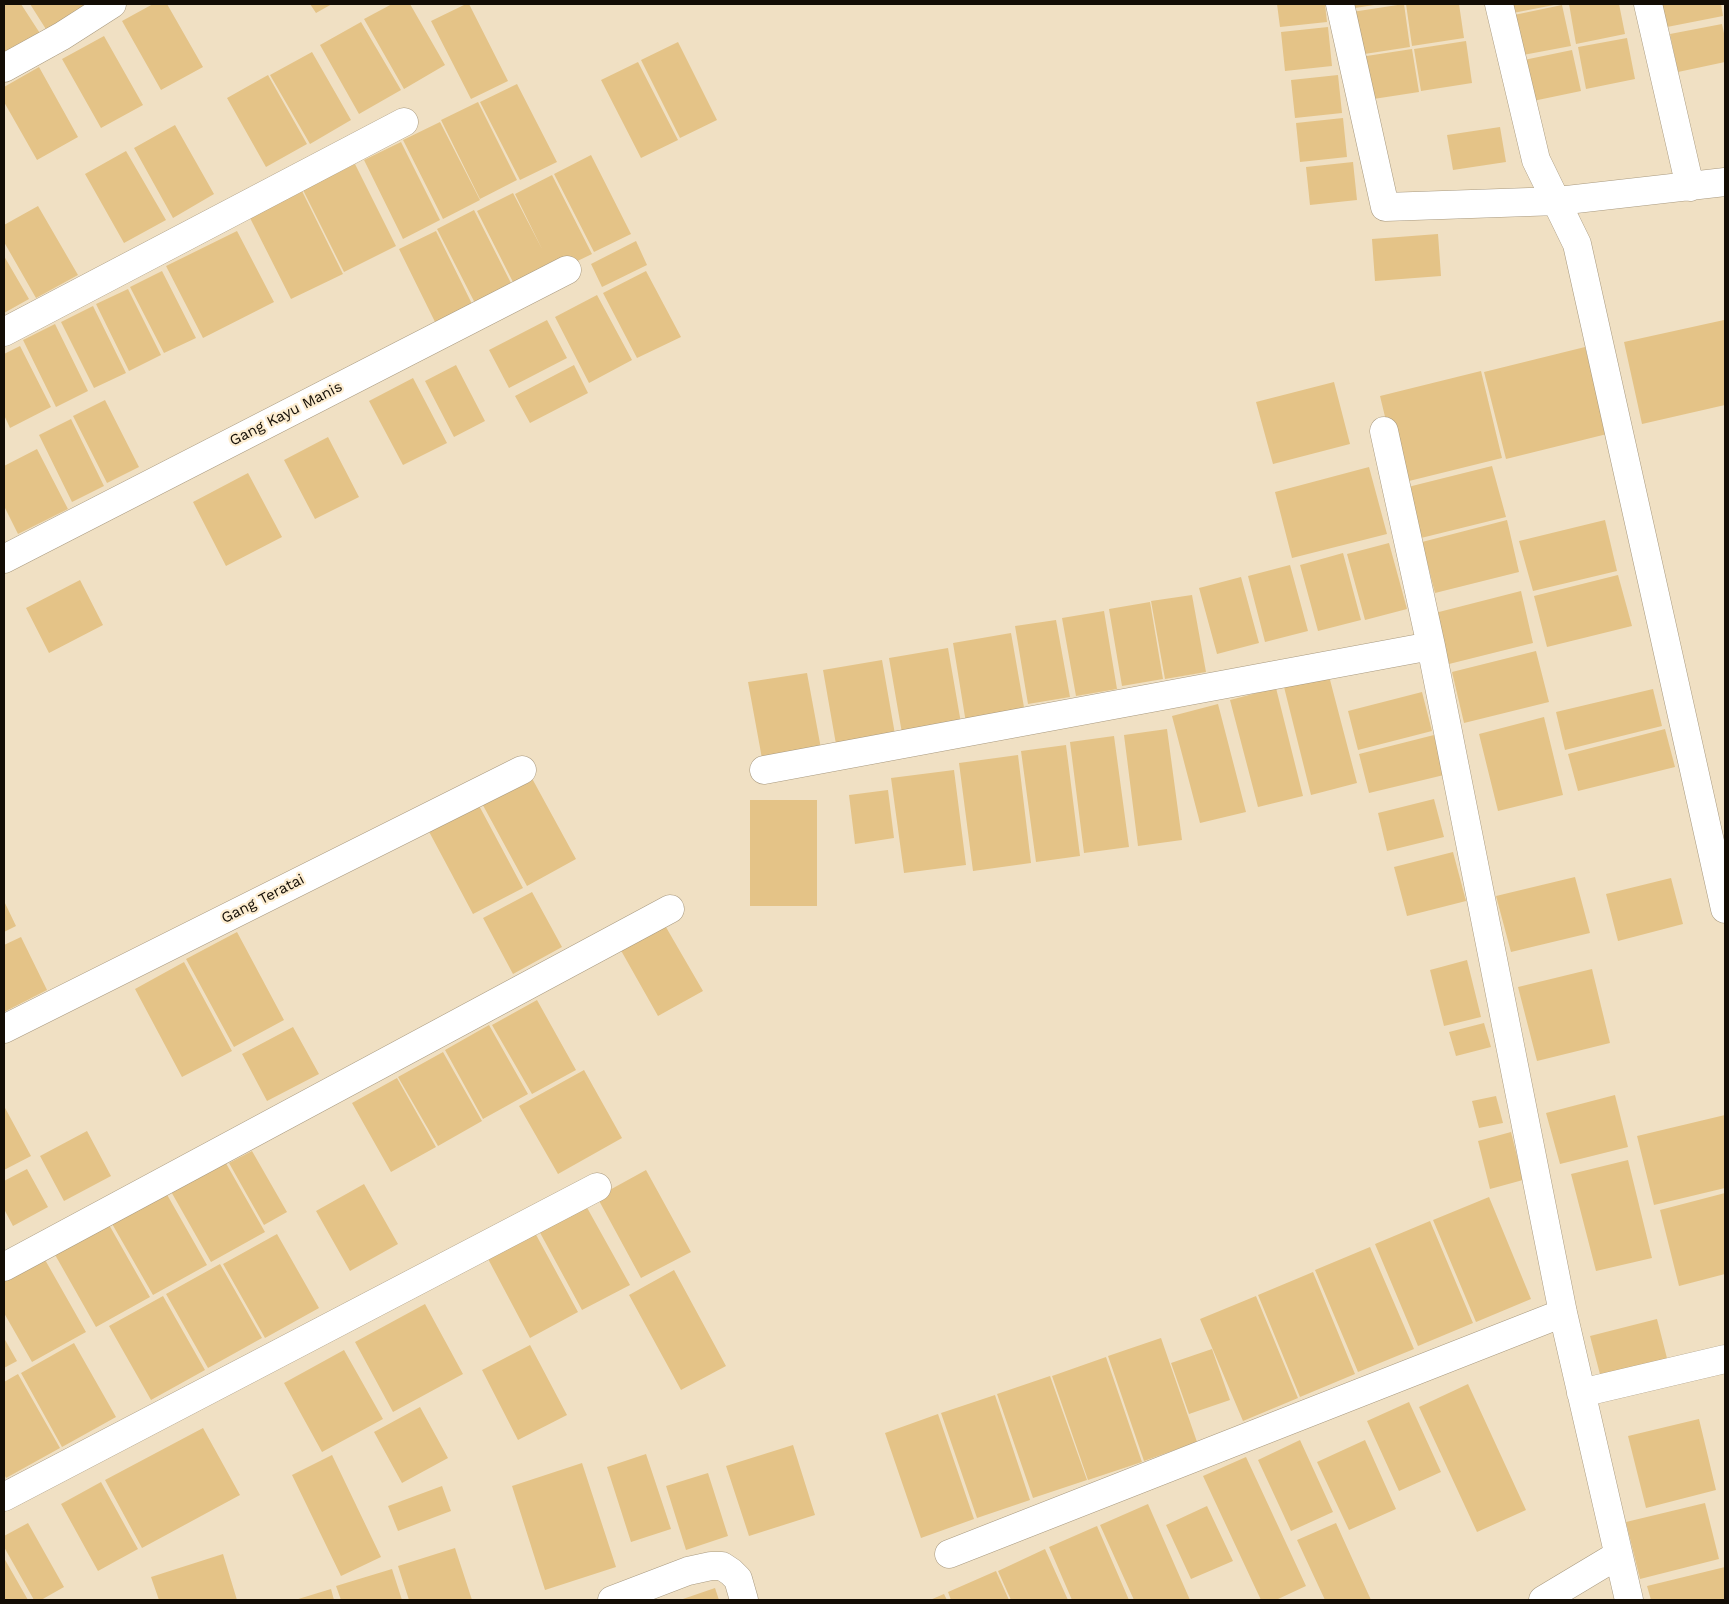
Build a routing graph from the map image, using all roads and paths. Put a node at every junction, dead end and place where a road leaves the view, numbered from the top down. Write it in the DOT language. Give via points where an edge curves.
graph roads {
  1 [pos="112,4"];
  2 [pos="1340,4"];
  3 [pos="1499,4"];
  4 [pos="1648,4"];
  5 [pos="4,68"];
  6 [pos="404,122"];
  7 [pos="1725,182"];
  8 [pos="1690,187"];
  9 [pos="1558,201"];
  10 [pos="567,270"];
  11 [pos="4,332"];
  12 [pos="1384,431"];
  13 [pos="4,559"];
  14 [pos="1431,646"];
  15 [pos="522,770"];
  16 [pos="764,770"];
  17 [pos="670,909"];
  18 [pos="1725,909"];
  19 [pos="4,1029"];
  20 [pos="597,1187"];
  21 [pos="4,1267"];
  22 [pos="1563,1313"];
  23 [pos="1725,1359"];
  24 [pos="1581,1393"];
  25 [pos="4,1497"];
  26 [pos="949,1554"];
  27 [pos="1618,1555"];
  28 [pos="612,1600"];
  29 [pos="744,1600"];
  30 [pos="1543,1600"];
  31 [pos="1629,1600"];
  1 -- 5 [label="street"];
  2 -- 9 [label="street" via="1385,207"];
  3 -- 9 [label="street" via="1536,160"];
  4 -- 8 [label="street"];
  6 -- 11 [label="street"];
  7 -- 8 [label="street"];
  8 -- 9 [label="street"];
  9 -- 18 [label="street" via="1577,244"];
  10 -- 13 [label="street, Gang Kayu Manis"];
  12 -- 14 [label="street"];
  14 -- 16 [label="street"];
  14 -- 22 [label="street"];
  15 -- 19 [label="street, Gang Teratai"];
  17 -- 21 [label="street"];
  20 -- 25 [label="street"];
  22 -- 24 [label="street"];
  22 -- 26 [label="street"];
  23 -- 24 [label="street"];
  24 -- 27 [label="street"];
  27 -- 30 [label="street"];
  27 -- 31 [label="street"];
  28 -- 29 [label="street" via="688,1571 711,1566 722,1566 738,1579"];
}
